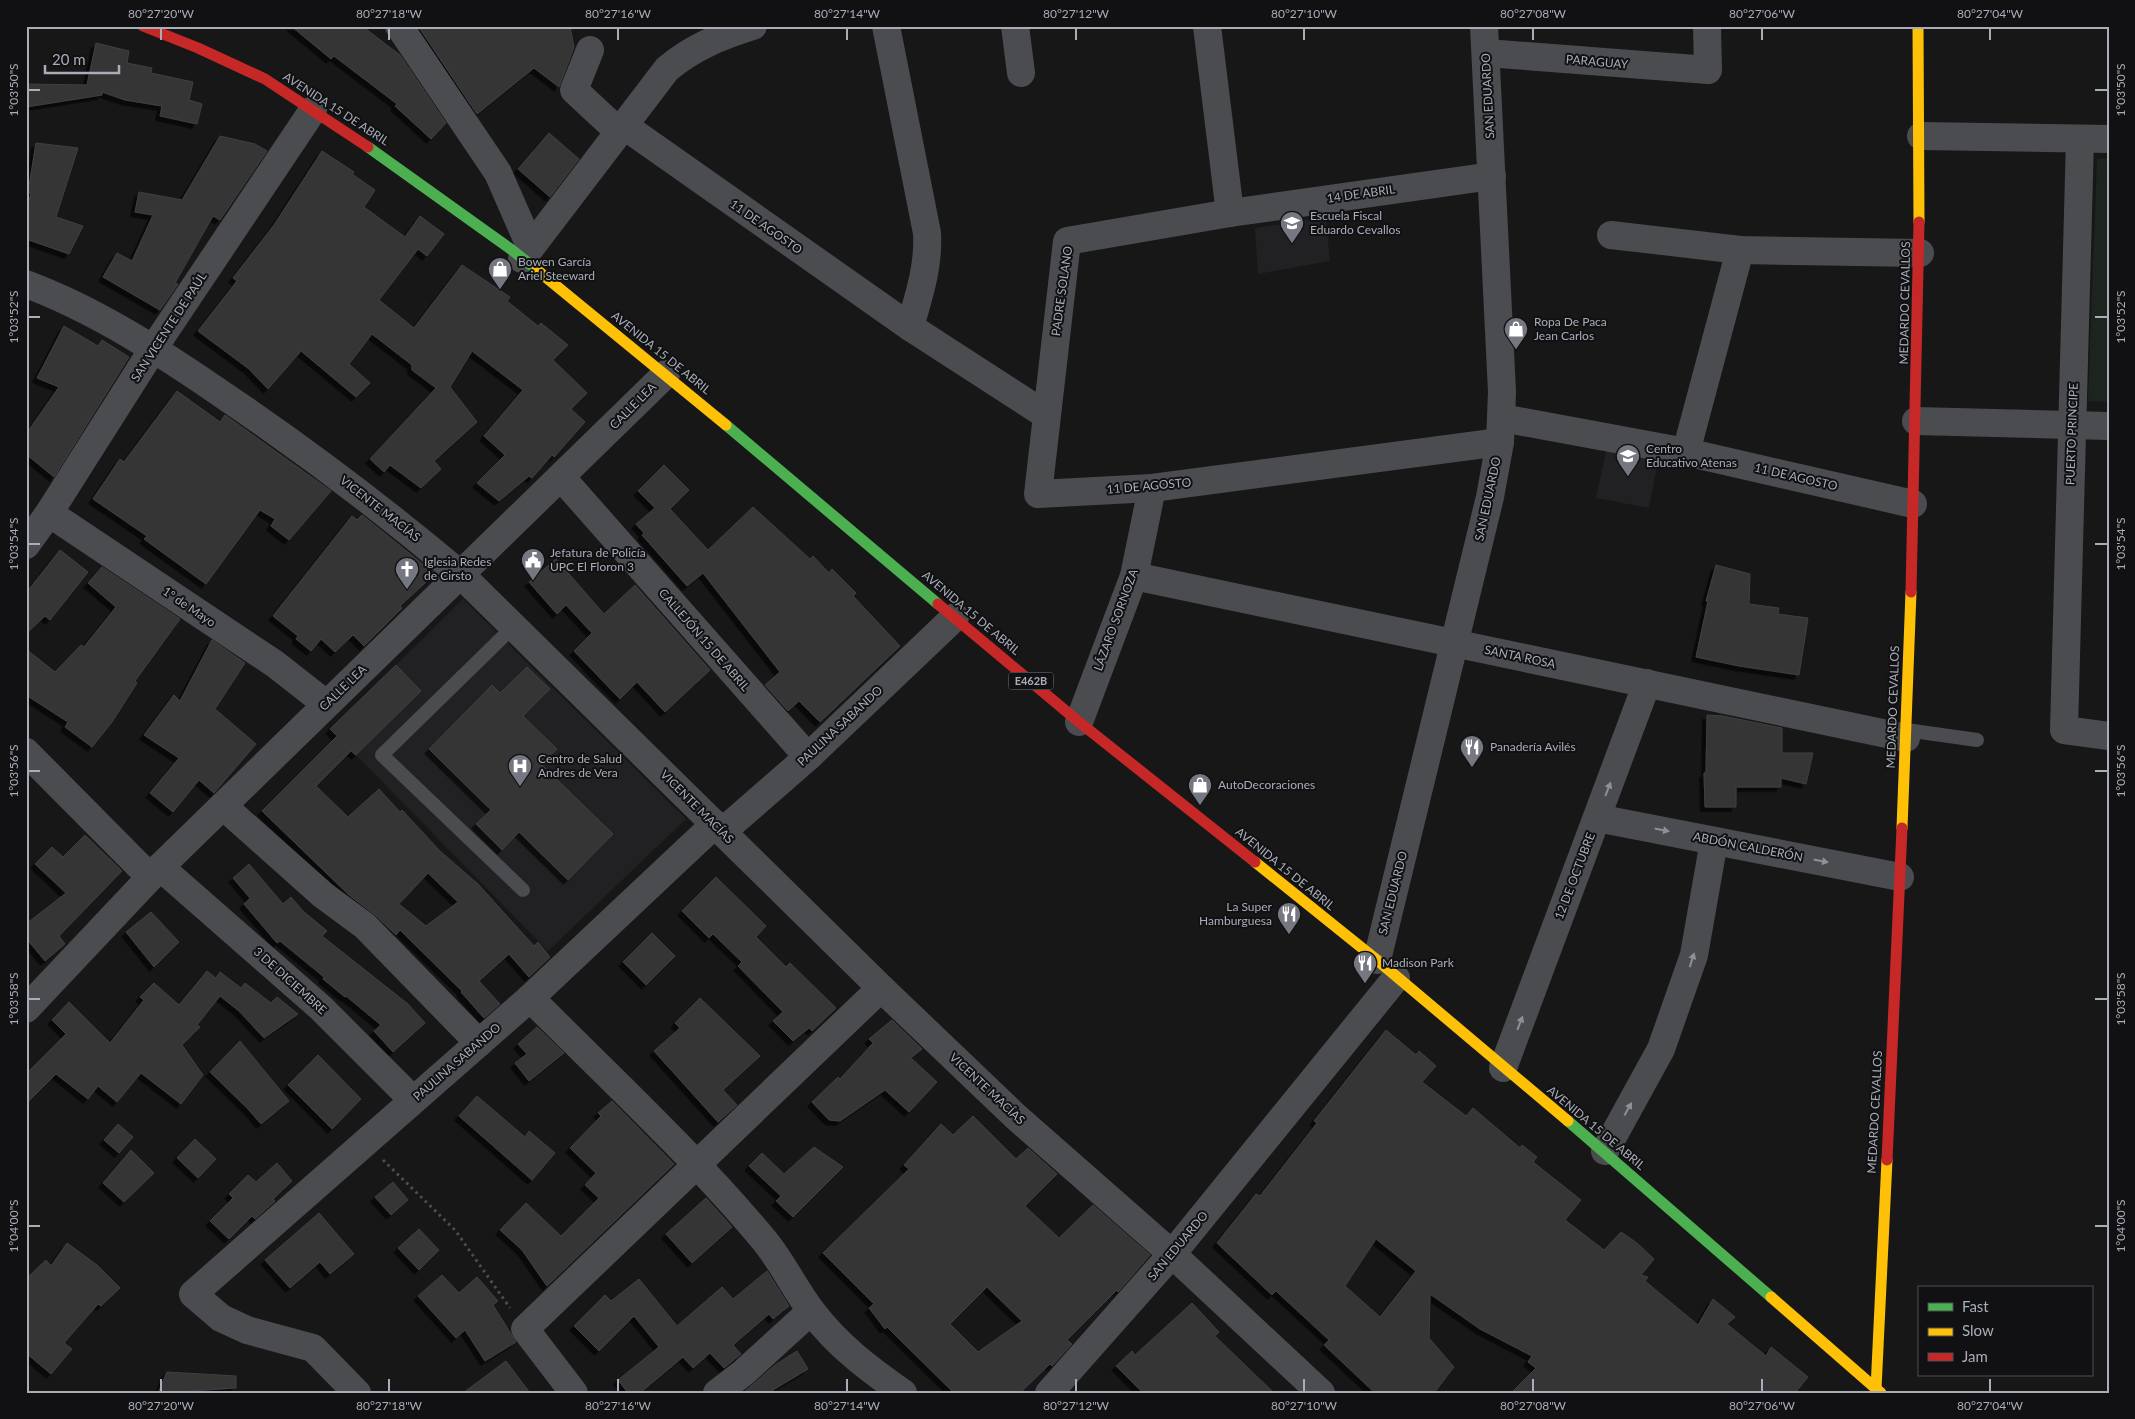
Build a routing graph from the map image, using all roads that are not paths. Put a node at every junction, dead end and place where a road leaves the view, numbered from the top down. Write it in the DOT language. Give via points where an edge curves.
graph roads {
  1 [pos="143,26"];
  2 [pos="399,26"];
  3 [pos="753,26"];
  4 [pos="886,26"];
  5 [pos="1015,26"];
  6 [pos="1207,26"];
  7 [pos="1484,26"];
  8 [pos="1706,26"];
  9 [pos="1918,26"];
  10 [pos="590,50"];
  11 [pos="1486,53"];
  12 [pos="1021,73"];
  13 [pos="313,110"];
  14 [pos="620,128"];
  15 [pos="1921,136"];
  16 [pos="2080,139"];
  17 [pos="2109,139"];
  18 [pos="1492,176"];
  19 [pos="1230,213"];
  20 [pos="1611,235"];
  21 [pos="1740,250"];
  22 [pos="526,252"];
  23 [pos="1920,253"];
  24 [pos="26,284"];
  25 [pos="910,327"];
  26 [pos="154,349"];
  27 [pos="666,374"];
  28 [pos="1046,415"];
  29 [pos="1916,421"];
  30 [pos="2072,426"];
  31 [pos="2109,426"];
  32 [pos="1501,430"];
  33 [pos="1686,452"];
  34 [pos="561,477"];
  35 [pos="1152,488"];
  36 [pos="1913,504"];
  37 [pos="40,514"];
  38 [pos="26,545"];
  39 [pos="461,575"];
  40 [pos="1134,576"];
  41 [pos="955,617"];
  42 [pos="513,627"];
  43 [pos="1455,643"];
  44 [pos="1648,683"];
  45 [pos="326,704"];
  46 [pos="1079,722"];
  47 [pos="1906,734"];
  48 [pos="2109,736"];
  49 [pos="1977,740"];
  50 [pos="26,752"];
  51 [pos="808,757"];
  52 [pos="223,806"];
  53 [pos="1597,818"];
  54 [pos="718,828"];
  55 [pos="1714,841"];
  56 [pos="155,872"];
  57 [pos="1900,877"];
  58 [pos="523,890"];
  59 [pos="1386,969"];
  60 [pos="880,988"];
  61 [pos="530,998"];
  62 [pos="26,1009"];
  63 [pos="479,1044"];
  64 [pos="1502,1068"];
  65 [pos="413,1100"];
  66 [pos="1605,1151"];
  67 [pos="697,1165"];
  68 [pos="1172,1254"];
  69 [pos="811,1311"];
  70 [pos="1879,1391"];
  71 [pos="357,1393"];
  72 [pos="574,1393"];
  73 [pos="717,1393"];
  74 [pos="903,1393"];
  75 [pos="1049,1393"];
  76 [pos="1321,1393"];
  1 -- 13 [label="main road, AVENIDA 15 DE ABRIL / E462B" via="265,80"];
  2 -- 22 [label="street" via="498,173"];
  3 -- 14 [label="street" via="709,41 683,55 667,69"];
  4 -- 25 [label="street" via="928,233 926,270"];
  5 -- 12 [label="street"];
  6 -- 19 [label="street"];
  7 -- 11 [label="street, SAN EDUARDO"];
  8 -- 11 [label="street, PARAGUAY" via="1708,70"];
  9 -- 15 [label="main road, MEDARDO CEVALLOS"];
  10 -- 14 [label="street, 11 DE AGOSTO" via="574,90"];
  11 -- 18 [label="street, SAN EDUARDO"];
  13 -- 22 [label="main road, AVENIDA 15 DE ABRIL / E462B"];
  13 -- 26 [label="street, SAN VICENTE DE PAÚL"];
  14 -- 22 [label="street"];
  14 -- 25 [label="street, 11 DE AGOSTO"];
  15 -- 16 [label="street"];
  15 -- 23 [label="main road, MEDARDO CEVALLOS"];
  16 -- 17 [label="street"];
  16 -- 30 [label="street, PUERTO PRINCIPE"];
  18 -- 19 [label="street, 14 DE ABRIL"];
  18 -- 32 [label="street, SAN EDUARDO"];
  19 -- 28 [label="street, PADRE SOLANO" via="1067,241"];
  20 -- 21 [label="street"];
  21 -- 23 [label="street"];
  21 -- 33 [label="street"];
  22 -- 27 [label="main road, AVENIDA 15 DE ABRIL / E462B"];
  23 -- 29 [label="main road, MEDARDO CEVALLOS"];
  24 -- 26 [label="street, VICENTE MACÍAS"];
  25 -- 28 [label="street, 11 DE AGOSTO"];
  26 -- 37 [label="street, SAN VICENTE DE PAÚL"];
  26 -- 39 [label="street, VICENTE MACÍAS" via="334,473"];
  27 -- 34 [label="street, CALLE LEA"];
  27 -- 41 [label="main road, AVENIDA 15 DE ABRIL / E462B"];
  28 -- 35 [label="street, 11 DE AGOSTO" via="1038,494"];
  29 -- 30 [label="street"];
  29 -- 36 [label="main road, MEDARDO CEVALLOS"];
  30 -- 31 [label="street"];
  30 -- 48 [label="street, PUERTO PRINCIPE" via="2064,730"];
  32 -- 33 [label="street, 11 DE AGOSTO"];
  32 -- 35 [label="street, 11 DE AGOSTO"];
  32 -- 43 [label="street, SAN EDUARDO" via="1490,497"];
  33 -- 36 [label="street, 11 DE AGOSTO"];
  34 -- 39 [label="street, CALLE LEA"];
  34 -- 51 [label="street, CALLEJÓN 15 DE ABRIL"];
  35 -- 40 [label="street, LÁZARO SORNOZA"];
  36 -- 47 [label="main road, MEDARDO CEVALLOS"];
  37 -- 38 [label="street, SAN VICENTE DE PAÚL"];
  37 -- 45 [label="street, 1º de Mayo" via="274,664"];
  39 -- 42 [label="street, VICENTE MACÍAS"];
  39 -- 45 [label="street, CALLE LEA"];
  40 -- 43 [label="street, SANTA ROSA"];
  40 -- 46 [label="street, LÁZARO SORNOZA"];
  41 -- 46 [label="main road, AVENIDA 15 DE ABRIL / E462B"];
  41 -- 51 [label="street, PAULINA SABANDO"];
  42 -- 54 [label="street, VICENTE MACÍAS"];
  42 -- 58 [label="lane" via="382,755"];
  43 -- 44 [label="street, SANTA ROSA"];
  43 -- 59 [label="street, SAN EDUARDO"];
  44 -- 47 [label="street, SANTA ROSA"];
  53 -- 44 [label="street, 12 DE OCTUBRE, one-way"];
  45 -- 52 [label="street, CALLE LEA"];
  46 -- 59 [label="main road, AVENIDA 15 DE ABRIL / E462B"];
  47 -- 49 [label="lane"];
  47 -- 57 [label="main road, MEDARDO CEVALLOS"];
  50 -- 56 [label="street, 3 DE DICIEMBRE"];
  51 -- 54 [label="street, PAULINA SABANDO"];
  52 -- 56 [label="street, CALLE LEA"];
  52 -- 63 [label="street" via="323,895 365,926"];
  53 -- 55 [label="street, ABDÓN CALDERÓN, one-way"];
  64 -- 53 [label="street, 12 DE OCTUBRE, one-way"];
  54 -- 60 [label="street, VICENTE MACÍAS"];
  54 -- 61 [label="street, PAULINA SABANDO"];
  55 -- 57 [label="street, ABDÓN CALDERÓN, one-way"];
  66 -- 55 [label="street, one-way" via="1664,1041 1694,955"];
  56 -- 62 [label="street, CALLE LEA"];
  56 -- 65 [label="street, 3 DE DICIEMBRE" via="322,1008"];
  57 -- 70 [label="main road, MEDARDO CEVALLOS"];
  59 -- 64 [label="main road, AVENIDA 15 DE ABRIL / E462B"];
  59 -- 68 [label="street, SAN EDUARDO"];
  60 -- 67 [label="street"];
  60 -- 68 [label="street, VICENTE MACÍAS" via="1015,1116"];
  61 -- 63 [label="street, PAULINA SABANDO"];
  61 -- 67 [label="street"];
  63 -- 65 [label="street, PAULINA SABANDO"];
  64 -- 66 [label="main road, AVENIDA 15 DE ABRIL / E462B"];
  65 -- 71 [label="street, PAULINA SABANDO" via="193,1294 221,1318 247,1330 313,1348"];
  66 -- 70 [label="main road, AVENIDA 15 DE ABRIL / E462B"];
  67 -- 69 [label="street" via="765,1241"];
  67 -- 72 [label="street" via="525,1329"];
  68 -- 75 [label="street, SAN EDUARDO"];
  68 -- 76 [label="street, VICENTE MACÍAS"];
  69 -- 73 [label="street"];
  69 -- 74 [label="street" via="863,1365"];
}
